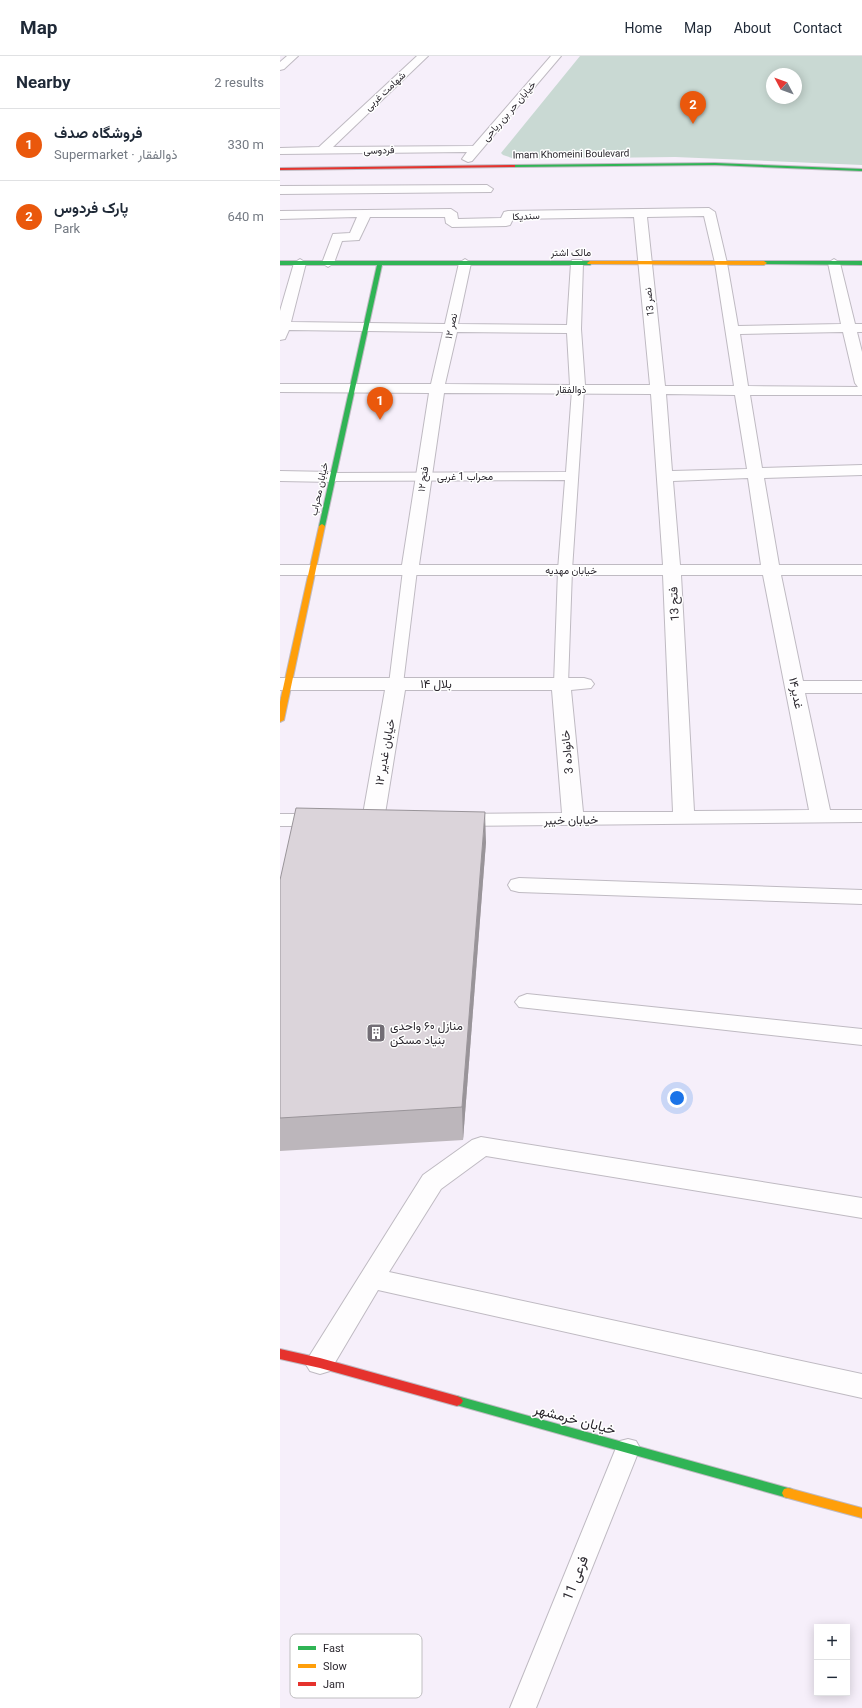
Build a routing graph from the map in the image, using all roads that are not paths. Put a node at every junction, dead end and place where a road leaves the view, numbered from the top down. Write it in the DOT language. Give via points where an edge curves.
graph roads {
  1 [pos="293,56"];
  2 [pos="423,56"];
  3 [pos="556,56"];
  4 [pos="280,67"];
  5 [pos="477,149"];
  6 [pos="323,150"];
  7 [pos="280,151"];
  8 [pos="674,164"];
  9 [pos="462,166"];
  10 [pos="280,169"];
  11 [pos="862,170"];
  12 [pos="677,174"];
  13 [pos="562,175"];
  14 [pos="280,177"];
  15 [pos="418,189"];
  16 [pos="487,189"];
  17 [pos="280,190"];
  18 [pos="365,213"];
  19 [pos="414,213"];
  20 [pos="640,213"];
  21 [pos="280,215"];
  22 [pos="280,263"];
  23 [pos="300,263"];
  24 [pos="328,263"];
  25 [pos="380,263"];
  26 [pos="465,263"];
  27 [pos="578,263"];
  28 [pos="645,263"];
  29 [pos="721,263"];
  30 [pos="834,263"];
  31 [pos="862,263"];
  32 [pos="366,327"];
  33 [pos="451,327"];
  34 [pos="574,328"];
  35 [pos="856,328"];
  36 [pos="281,330"];
  37 [pos="732,330"];
  38 [pos="862,383"];
  39 [pos="280,388"];
  40 [pos="352,388"];
  41 [pos="437,389"];
  42 [pos="578,390"];
  43 [pos="658,390"];
  44 [pos="742,390"];
  45 [pos="862,391"];
  46 [pos="862,470"];
  47 [pos="756,473"];
  48 [pos="280,476"];
  49 [pos="572,476"];
  50 [pos="665,476"];
  51 [pos="333,477"];
  52 [pos="424,477"];
  53 [pos="280,570"];
  54 [pos="313,570"];
  55 [pos="410,570"];
  56 [pos="565,570"];
  57 [pos="672,570"];
  58 [pos="771,570"];
  59 [pos="862,570"];
  60 [pos="284,684"];
  61 [pos="396,684"];
  62 [pos="561,684"];
  63 [pos="584,684"];
  64 [pos="795,687"];
  65 [pos="862,687"];
  66 [pos="280,720"];
  67 [pos="862,816"];
  68 [pos="820,817"];
  69 [pos="684,818"];
  70 [pos="280,820"];
  71 [pos="358,820"];
  72 [pos="396,820"];
  73 [pos="435,820"];
  74 [pos="572,820"];
  75 [pos="519,885"];
  76 [pos="862,896"];
  77 [pos="528,1002"];
  78 [pos="862,1037"];
  79 [pos="862,1208"];
  80 [pos="371,1278"];
  81 [pos="280,1354"];
  82 [pos="320,1363"];
  83 [pos="862,1386"];
  84 [pos="628,1448"];
  85 [pos="862,1513"];
  86 [pos="523,1708"];
  1 -- 4 [label="street"];
  2 -- 6 [label="street, شهامت غربی"];
  3 -- 5 [label="street, خیابان حر بن ریاحی"];
  5 -- 6 [label="street, فردوسی"];
  5 -- 9 [label="street, خیابان حر بن ریاحی"];
  6 -- 7 [label="street, فردوسی"];
  8 -- 9 [label="street, Imam Khomeini Boulevard"];
  8 -- 11 [label="street, Imam Khomeini Boulevard" via="714,169"];
  8 -- 12 [label="street" via="680,171"];
  9 -- 10 [label="street, Imam Khomeini Boulevard"];
  13 -- 14 [label="street, Imam Khomeini Boulevard"];
  15 -- 16 [label="street"];
  15 -- 17 [label="street"];
  15 -- 19 [label="street"];
  18 -- 19 [label="street, سندیکا"];
  18 -- 21 [label="street, سندیکا"];
  18 -- 24 [label="street" via="355,237 337,237"];
  19 -- 20 [label="street, سندیکا" via="451,214 452,223 506,222 508,215"];
  20 -- 28 [label="street, نصر 13"];
  20 -- 29 [label="street, سندیکا" via="709,206"];
  22 -- 23 [label="street, مالک اشتر"];
  23 -- 24 [label="street, مالک اشتر"];
  23 -- 36 [label="street"];
  24 -- 25 [label="street, مالک اشتر"];
  25 -- 26 [label="street, مالک اشتر"];
  25 -- 32 [label="street, خیابان محراب"];
  26 -- 27 [label="street, مالک اشتر"];
  26 -- 33 [label="street, نصر ۱۲"];
  27 -- 28 [label="street, مالک اشتر"];
  27 -- 34 [label="street"];
  28 -- 29 [label="street, مالک اشتر"];
  28 -- 43 [label="street, نصر 13"];
  29 -- 30 [label="street, مالک اشتر"];
  29 -- 37 [label="street, سندیکا"];
  30 -- 31 [label="street, مالک اشتر"];
  30 -- 35 [label="street"];
  32 -- 33 [label="street"];
  32 -- 36 [label="street"];
  32 -- 40 [label="street, خیابان محراب"];
  33 -- 34 [label="street"];
  33 -- 41 [label="street, نصر ۱۲"];
  34 -- 42 [label="street"];
  35 -- 37 [label="street"];
  35 -- 38 [label="street"];
  37 -- 44 [label="street, سندیکا"];
  39 -- 40 [label="street, ذوالفقار"];
  40 -- 41 [label="street, ذوالفقار"];
  40 -- 51 [label="street, خیابان محراب"];
  41 -- 42 [label="street, ذوالفقار"];
  41 -- 52 [label="street, فتح ۱۲"];
  42 -- 43 [label="street, ذوالفقار"];
  42 -- 49 [label="lane"];
  43 -- 44 [label="street, ذوالفقار"];
  43 -- 50 [label="street, فتح 13"];
  44 -- 45 [label="street, ذوالفقار"];
  44 -- 47 [label="street, غدیر۱۴"];
  46 -- 47 [label="street"];
  47 -- 50 [label="street"];
  47 -- 58 [label="street, غدیر۱۴"];
  48 -- 51 [label="street"];
  49 -- 52 [label="lane, محراب 1 غربی"];
  49 -- 56 [label="lane"];
  50 -- 57 [label="street, فتح 13"];
  51 -- 52 [label="lane, محراب 1 غربی"];
  51 -- 54 [label="street, خیابان محراب"];
  52 -- 55 [label="street, فتح ۱۲"];
  53 -- 54 [label="street, خیابان مهدیه"];
  54 -- 55 [label="street, خیابان مهدیه"];
  54 -- 60 [label="street, خیابان محراب"];
  55 -- 56 [label="street, خیابان مهدیه"];
  55 -- 61 [label="lane"];
  56 -- 57 [label="street, خیابان مهدیه"];
  56 -- 62 [label="lane"];
  57 -- 58 [label="street, خیابان مهدیه"];
  57 -- 69 [label="street, فتح 13"];
  58 -- 59 [label="street, خیابان مهدیه"];
  58 -- 64 [label="street, غدیر۱۴"];
  60 -- 61 [label="street, بلال ۱۴"];
  60 -- 66 [label="street, خیابان محراب"];
  61 -- 62 [label="street, بلال ۱۴"];
  61 -- 71 [label="street, خیابان غدیر ۱۲"];
  62 -- 63 [label="street, بلال ۱۴"];
  62 -- 74 [label="street, خانواده 3"];
  64 -- 65 [label="street"];
  64 -- 68 [label="street, غدیر۱۴"];
  67 -- 68 [label="street, خیابان خیبر"];
  68 -- 69 [label="street, خیابان خیبر"];
  69 -- 74 [label="street, خیابان خیبر"];
  70 -- 71 [label="street"];
  71 -- 72 [label="street"];
  73 -- 74 [label="street, خیابان خیبر"];
  75 -- 76 [label="street"];
  77 -- 78 [label="street"];
  79 -- 80 [label="street" via="481,1146 432,1182"];
  80 -- 82 [label="street"];
  80 -- 83 [label="street"];
  81 -- 82 [label="street, خیابان خرمشهر"];
  82 -- 84 [label="street, خیابان خرمشهر"];
  84 -- 85 [label="street, خیابان خرمشهر"];
  84 -- 86 [label="lane, فرعی 11"];
}
